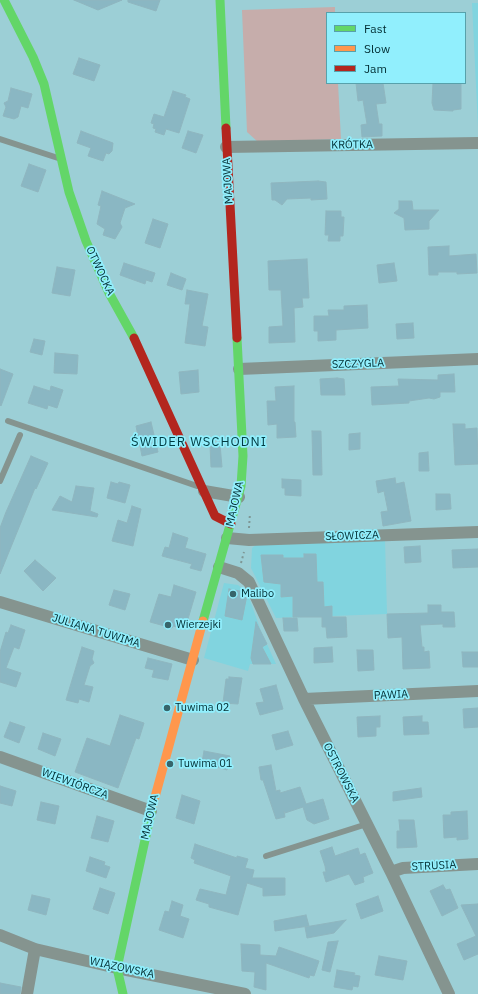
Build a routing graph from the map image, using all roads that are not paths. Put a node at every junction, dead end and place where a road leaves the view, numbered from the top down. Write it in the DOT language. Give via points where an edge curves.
graph roads {
  1 [pos="4,0"];
  2 [pos="220,0"];
  3 [pos="0,139"];
  4 [pos="478,143"];
  5 [pos="226,146"];
  6 [pos="62,159"];
  7 [pos="478,360"];
  8 [pos="239,369"];
  9 [pos="8,421"];
  10 [pos="20,435"];
  11 [pos="0,481"];
  12 [pos="203,489"];
  13 [pos="239,497"];
  14 [pos="231,524"];
  15 [pos="478,532"];
  16 [pos="227,538"];
  17 [pos="219,567"];
  18 [pos="0,602"];
  19 [pos="193,660"];
  20 [pos="478,691"];
  21 [pos="304,699"];
  22 [pos="0,757"];
  23 [pos="151,811"];
  24 [pos="367,824"];
  25 [pos="266,856"];
  26 [pos="478,864"];
  27 [pos="391,872"];
  28 [pos="0,935"];
  29 [pos="35,949"];
  30 [pos="117,968"];
  31 [pos="27,994"];
  32 [pos="123,994"];
  33 [pos="245,994"];
  34 [pos="449,994"];
  1 -- 6 [label="street, OTWOCKA" via="44,84"];
  2 -- 5 [label="street, MAJOWA"];
  3 -- 6 [label="lane"];
  4 -- 5 [label="street, KRÓTKA"];
  5 -- 8 [label="street, MAJOWA"];
  6 -- 12 [label="street, OTWOCKA" via="69,192 86,241 109,293 138,345"];
  7 -- 8 [label="street, SZCZYGLA"];
  8 -- 13 [label="street, MAJOWA" via="243,456"];
  9 -- 12 [label="lane"];
  10 -- 11 [label="lane"];
  12 -- 13 [label="street"];
  12 -- 14 [label="street, OTWOCKA" via="215,516"];
  13 -- 14 [label="street, MAJOWA"];
  14 -- 16 [label="street, MAJOWA"];
  15 -- 16 [label="street, SŁOWICZA" via="249,540"];
  16 -- 17 [label="street, MAJOWA"];
  17 -- 19 [label="street, MAJOWA"];
  17 -- 21 [label="street, OSTROWSKA" via="238,573 249,582"];
  18 -- 19 [label="street, JULIANA TUWIMA"];
  19 -- 23 [label="street, MAJOWA"];
  20 -- 21 [label="street, PAWIA"];
  21 -- 24 [label="street, OSTROWSKA"];
  22 -- 23 [label="street, WIEWIÓRCZA"];
  23 -- 30 [label="street, MAJOWA"];
  24 -- 25 [label="lane"];
  24 -- 27 [label="street, OSTROWSKA"];
  26 -- 27 [label="street, STRUSIA" via="403,868"];
  27 -- 34 [label="street, OSTROWSKA"];
  28 -- 29 [label="street, WIĄZOWSKA"];
  29 -- 30 [label="street, WIĄZOWSKA"];
  29 -- 31 [label="street"];
  30 -- 32 [label="street, MAJOWA"];
  30 -- 33 [label="street, WIĄZOWSKA"];
}
